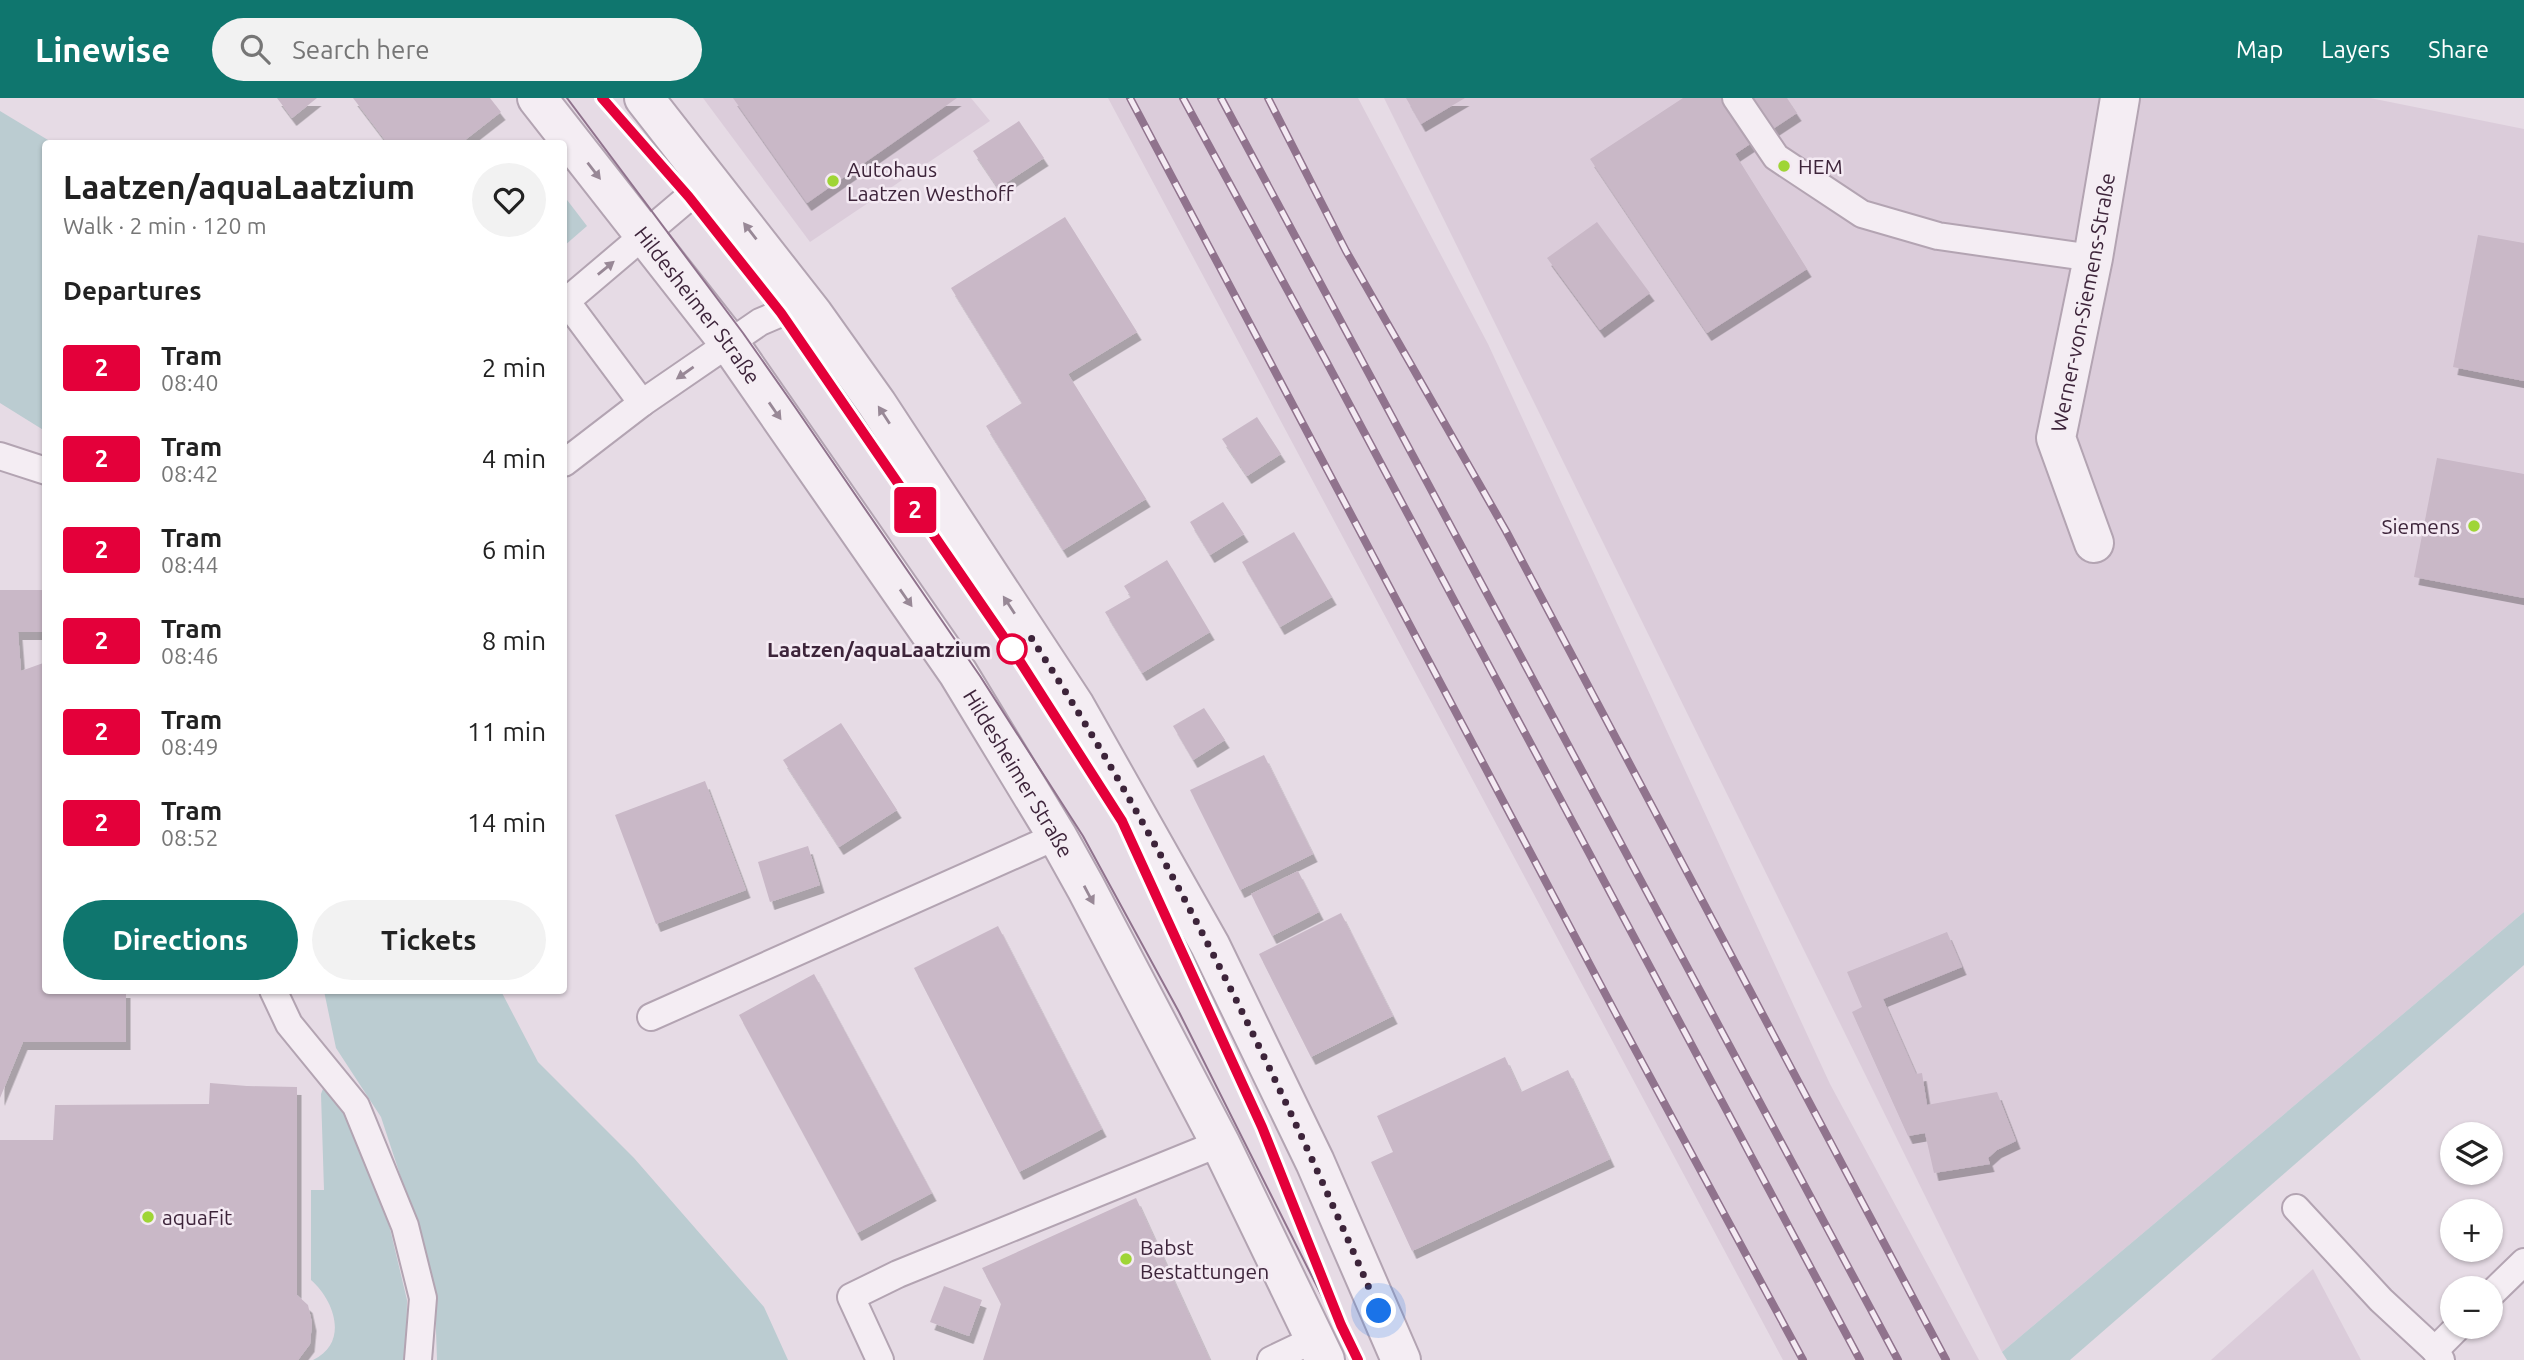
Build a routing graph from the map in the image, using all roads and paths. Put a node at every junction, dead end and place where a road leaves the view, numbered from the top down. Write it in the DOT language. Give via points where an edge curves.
graph roads {
  1 [pos="537,98"];
  2 [pos="645,98"];
  3 [pos="1736,98"];
  4 [pos="2120,98"];
  5 [pos="699,165"];
  6 [pos="645,235"];
  7 [pos="2093,258"];
  8 [pos="567,300"];
  9 [pos="567,305"];
  10 [pos="813,314"];
  11 [pos="729,343"];
  12 [pos="642,403"];
  13 [pos="0,456"];
  14 [pos="567,461"];
  15 [pos="42,470"];
  16 [pos="2094,543"];
  17 [pos="1057,836"];
  18 [pos="275,994"];
  19 [pos="651,1017"];
  20 [pos="1220,1143"];
  21 [pos="2296,1208"];
  22 [pos="2524,1262"];
  23 [pos="2503,1282"];
  24 [pos="2450,1339"];
  25 [pos="1320,1350"];
  26 [pos="2438,1355"];
  27 [pos="418,1360"];
  28 [pos="880,1360"];
  29 [pos="1271,1360"];
  30 [pos="1401,1360"];
  1 -- 6 [label="street, Hildesheimer Straße, one-way"];
  2 -- 5 [label="street"];
  3 -- 7 [label="lane" via="1776,157 1863,214 1938,236"];
  4 -- 7 [label="street, Werner-von-Siemens-Straße"];
  5 -- 6 [label="lane" via="689,197"];
  10 -- 5 [label="street, one-way"];
  8 -- 6 [label="lane, one-way"];
  6 -- 11 [label="street, Hildesheimer Straße"];
  7 -- 16 [label="street, Werner-von-Siemens-Straße" via="2056,438"];
  9 -- 12 [label="lane"];
  10 -- 11 [label="lane" via="781,313"];
  30 -- 10 [label="street, one-way" via="1315,1162 1203,933 1076,706"];
  11 -- 12 [label="lane, one-way"];
  11 -- 17 [label="street, Hildesheimer Straße, one-way" via="958,673"];
  12 -- 14 [label="lane"];
  13 -- 15 [label="lane"];
  17 -- 19 [label="lane"];
  17 -- 20 [label="street, Hildesheimer Straße, one-way"];
  18 -- 27 [label="lane" via="289,1024 356,1106 405,1226 423,1298"];
  20 -- 25 [label="street, Hildesheimer Straße"];
  20 -- 28 [label="lane" via="851,1297"];
  21 -- 26 [label="lane"];
  22 -- 23 [label="lane"];
  24 -- 26 [label="lane"];
  25 -- 29 [label="lane"];
}
